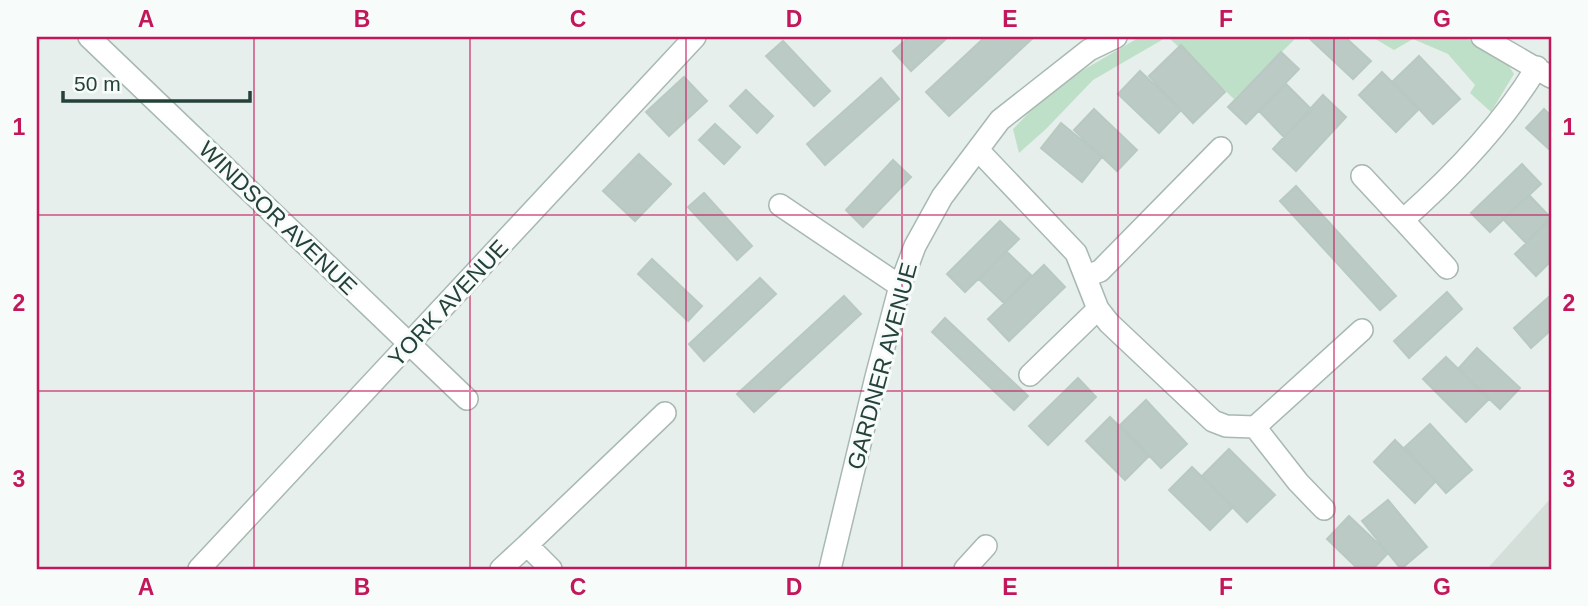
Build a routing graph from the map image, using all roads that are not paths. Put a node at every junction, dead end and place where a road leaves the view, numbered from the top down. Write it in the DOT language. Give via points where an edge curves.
graph roads {
  1 [pos="89,37"];
  2 [pos="695,37"];
  3 [pos="1116,37"];
  4 [pos="1482,37"];
  5 [pos="1083,43"];
  6 [pos="1544,72"];
  7 [pos="1221,148"];
  8 [pos="978,150"];
  9 [pos="1362,177"];
  10 [pos="780,205"];
  11 [pos="1403,220"];
  12 [pos="1447,268"];
  13 [pos="1086,276"];
  14 [pos="900,286"];
  15 [pos="1098,309"];
  16 [pos="1362,330"];
  17 [pos="410,344"];
  18 [pos="1030,375"];
  19 [pos="467,399"];
  20 [pos="665,413"];
  21 [pos="1255,427"];
  22 [pos="1324,509"];
  23 [pos="527,545"];
  24 [pos="986,546"];
  25 [pos="199,569"];
  26 [pos="500,569"];
  27 [pos="551,569"];
  28 [pos="830,569"];
  29 [pos="965,569"];
  1 -- 17 [label="street, WINDSOR AVENUE"];
  2 -- 17 [label="street, YORK AVENUE"];
  3 -- 5 [label="street, GARDNER AVENUE"];
  4 -- 6 [label="street"];
  5 -- 8 [label="street, GARDNER AVENUE" via="1000,120"];
  6 -- 11 [label="street" via="1438,189"];
  7 -- 13 [label="street" via="1100,271"];
  8 -- 13 [label="street" via="1076,253"];
  8 -- 14 [label="street, GARDNER AVENUE" via="942,197 915,246"];
  9 -- 11 [label="street"];
  10 -- 14 [label="street"];
  11 -- 12 [label="street"];
  13 -- 15 [label="street"];
  14 -- 28 [label="street, GARDNER AVENUE"];
  15 -- 18 [label="street"];
  15 -- 21 [label="street" via="1213,421"];
  16 -- 21 [label="street"];
  17 -- 19 [label="street, WINDSOR AVENUE"];
  17 -- 25 [label="street, YORK AVENUE"];
  20 -- 23 [label="street"];
  21 -- 22 [label="street"];
  23 -- 26 [label="street"];
  23 -- 27 [label="street"];
  24 -- 29 [label="street"];
}
